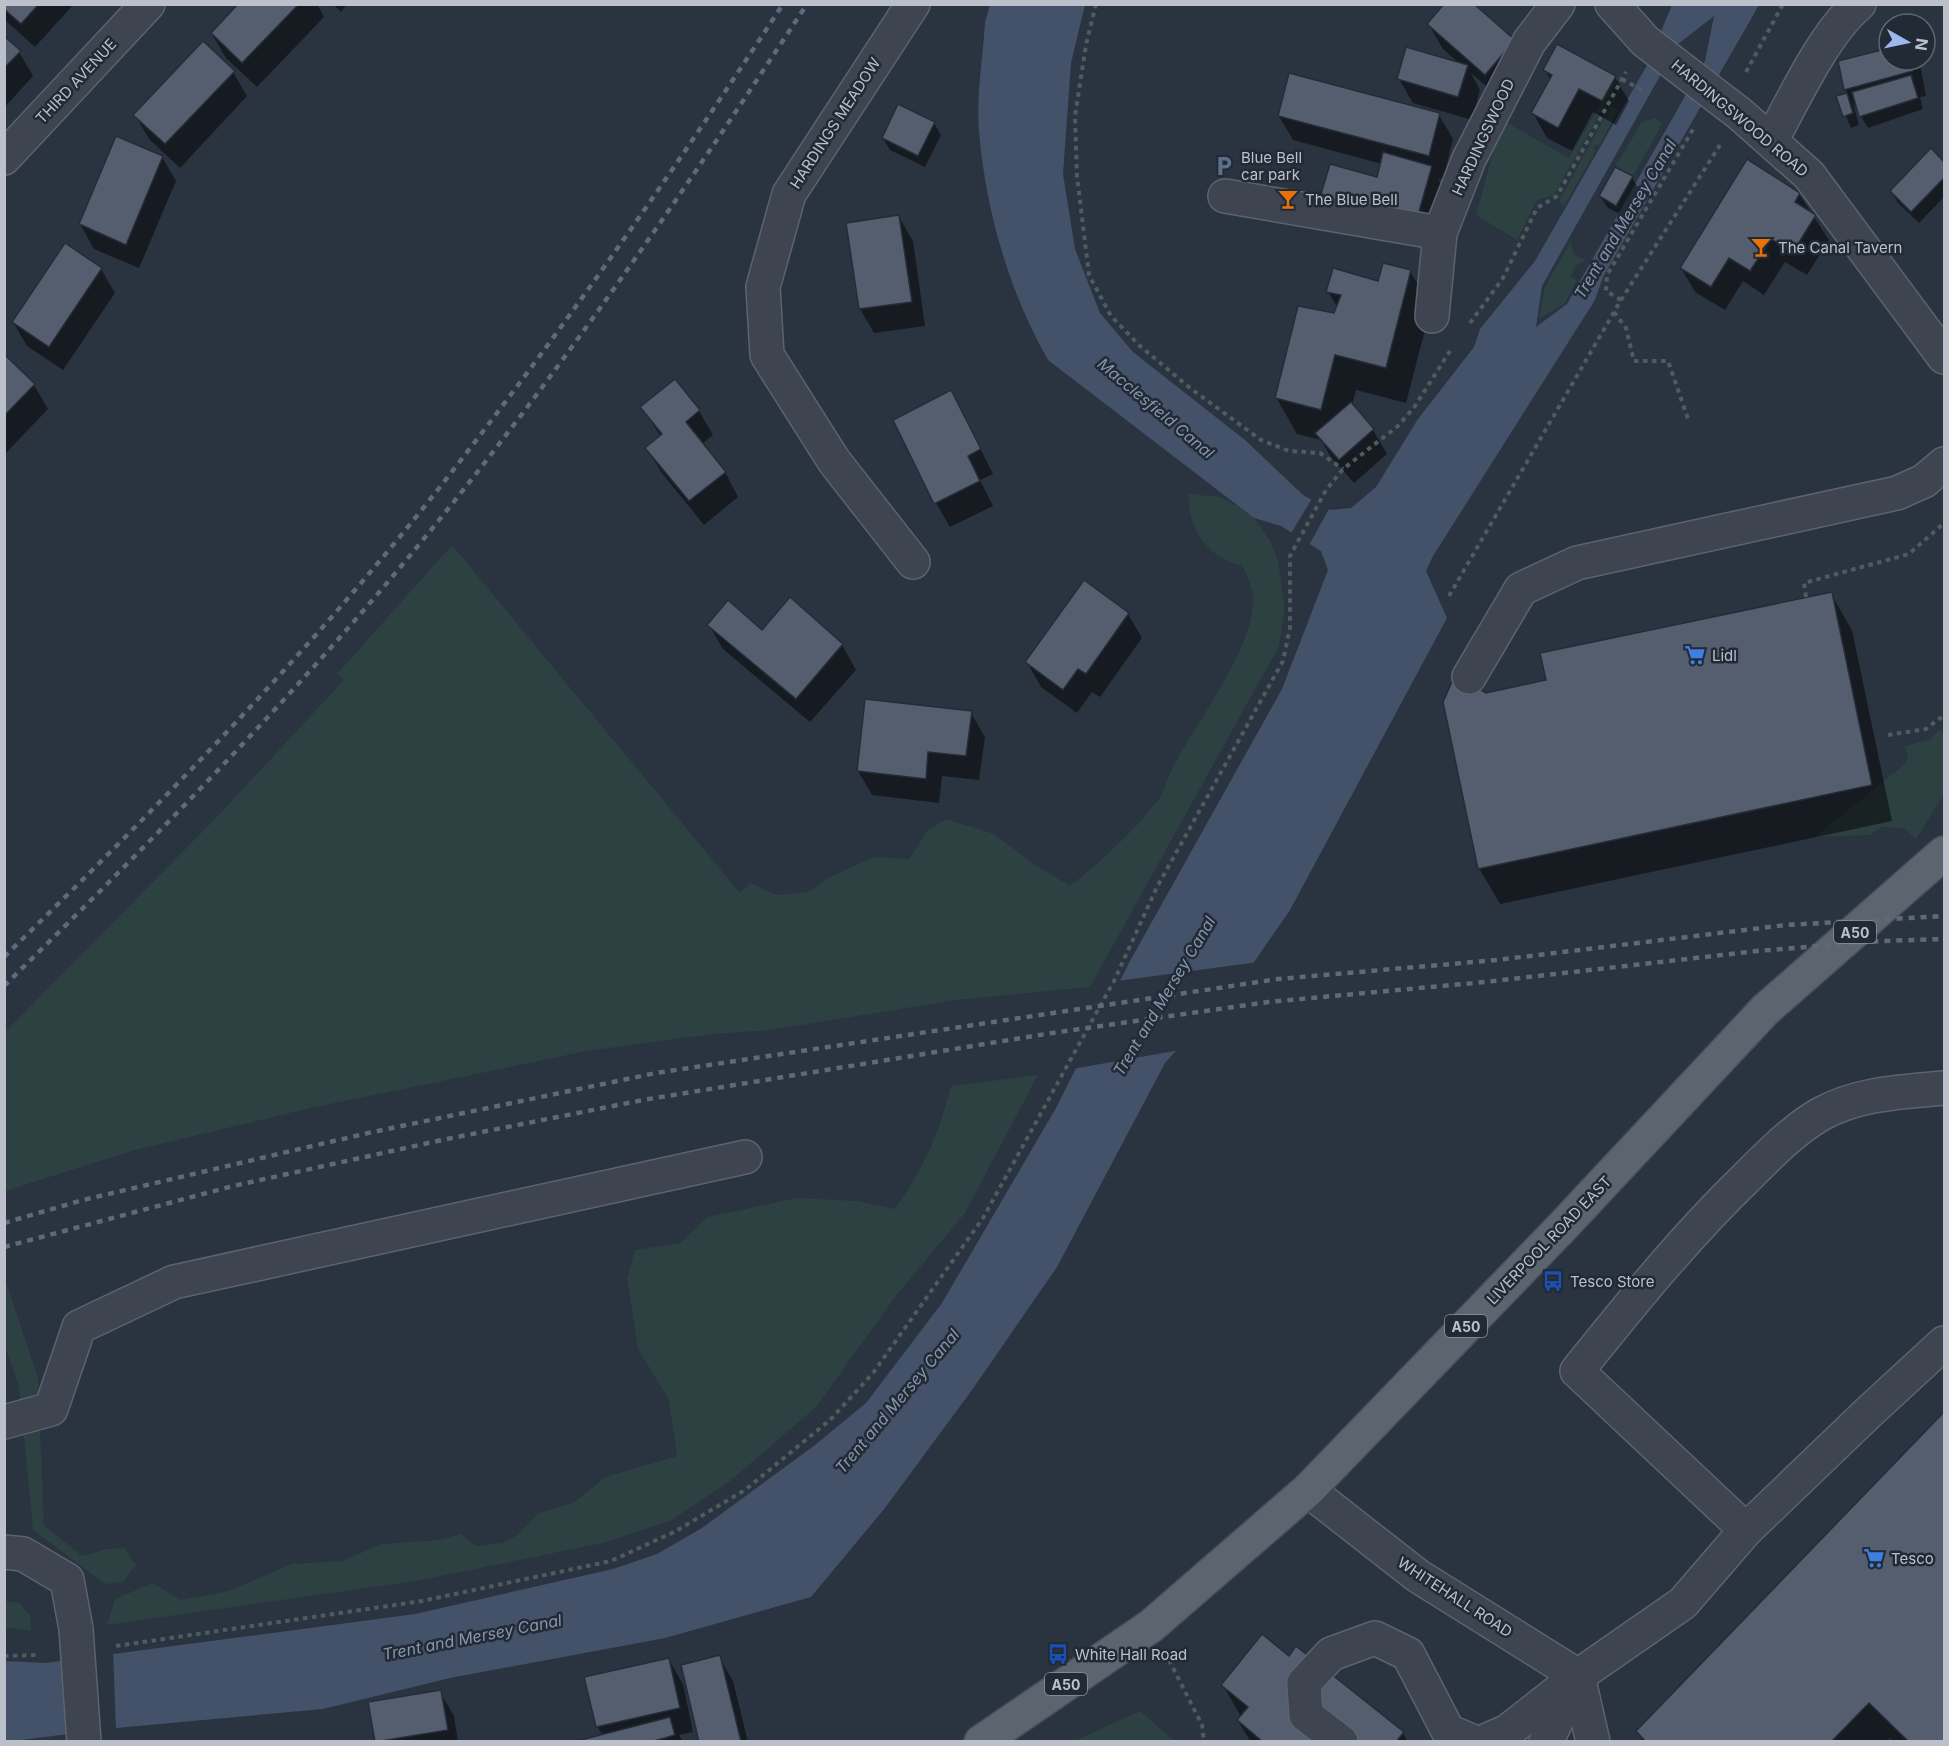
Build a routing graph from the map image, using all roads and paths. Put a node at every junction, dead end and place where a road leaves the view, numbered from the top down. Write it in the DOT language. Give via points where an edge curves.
graph roads {
  1 [pos="148,4"];
  2 [pos="913,4"];
  3 [pos="1096,4"];
  4 [pos="1558,4"];
  5 [pos="1612,4"];
  6 [pos="1859,4"];
  7 [pos="1781,6"];
  8 [pos="1645,41"];
  9 [pos="1622,79"];
  10 [pos="1632,85"];
  11 [pos="1734,110"];
  12 [pos="1692,125"];
  13 [pos="1771,141"];
  14 [pos="4,158"];
  15 [pos="1225,196"];
  16 [pos="1440,233"];
  17 [pos="1621,300"];
  18 [pos="1614,312"];
  19 [pos="1432,316"];
  20 [pos="1466,329"];
  21 [pos="1454,345"];
  22 [pos="1944,357"];
  23 [pos="1688,419"];
  24 [pos="1944,464"];
  25 [pos="1343,469"];
  26 [pos="1944,523"];
  27 [pos="913,562"];
  28 [pos="1449,596"];
  29 [pos="1806,597"];
  30 [pos="1469,676"];
  31 [pos="1944,723"];
  32 [pos="1888,735"];
  33 [pos="1944,853"];
  34 [pos="1944,1088"];
  35 [pos="745,1157"];
  36 [pos="1944,1343"];
  37 [pos="4,1422"];
  38 [pos="1308,1490"];
  39 [pos="1746,1530"];
  40 [pos="4,1552"];
  41 [pos="1151,1626"];
  42 [pos="105,1647"];
  43 [pos="47,1654"];
  44 [pos="4,1656"];
  45 [pos="1578,1677"];
  46 [pos="84,1742"];
  47 [pos="981,1742"];
  48 [pos="1204,1742"];
  49 [pos="1341,1742"];
  50 [pos="1474,1742"];
  51 [pos="1483,1742"];
  52 [pos="1546,1742"];
  53 [pos="1593,1742"];
  1 -- 14 [label="street, THIRD AVENUE"];
  2 -- 27 [label="street, HARDINGS MEADOW" via="789,194 763,287 767,355 834,461"];
  3 -- 25 [label="path" via="1075,116 1077,176 1089,275 1111,316 1190,388 1261,440 1289,452 1320,453"];
  4 -- 16 [label="street, HARDINGSWOOD" via="1529,42 1469,159"];
  5 -- 8 [label="street, HARDINGSWOOD ROAD"];
  6 -- 13 [label="street" via="1846,15"];
  7 -- 11 [label="path"];
  8 -- 9 [label="path"];
  8 -- 11 [label="street, HARDINGSWOOD ROAD"];
  9 -- 10 [label="path"];
  9 -- 20 [label="path" via="1557,196 1537,208 1503,278"];
  11 -- 13 [label="street, HARDINGSWOOD ROAD"];
  11 -- 17 [label="path"];
  12 -- 17 [label="path" via="1696,126 1607,275 1606,291"];
  13 -- 22 [label="street, HARDINGSWOOD ROAD" via="1809,175"];
  15 -- 16 [label="street"];
  16 -- 19 [label="street, HARDINGSWOOD"];
  17 -- 18 [label="path"];
  18 -- 23 [label="path" via="1626,328 1634,361 1668,361"];
  18 -- 28 [label="path"];
  21 -- 25 [label="path" via="1398,426"];
  24 -- 30 [label="street" via="1924,481 1897,493 1577,563 1521,589"];
  25 -- 42 [label="path" via="1326,490 1290,556 1290,628 1283,661 1157,887 1113,981 983,1218 873,1373 830,1420 745,1490 676,1531 611,1561 422,1601"];
  26 -- 29 [label="path" via="1909,554 1804,583"];
  31 -- 32 [label="path" via="1940,718 1926,729"];
  33 -- 38 [label="main road, LIVERPOOL ROAD EAST / A50" via="1765,1010"];
  34 -- 39 [label="street" via="1883,1093 1842,1105 1812,1120 1719,1204 1577,1371"];
  35 -- 37 [label="street" via="174,1282 79,1328 51,1409"];
  36 -- 39 [label="street"];
  38 -- 41 [label="main road, LIVERPOOL ROAD EAST / A50"];
  38 -- 45 [label="street, WHITEHALL ROAD" via="1418,1576"];
  39 -- 45 [label="street" via="1683,1603"];
  40 -- 46 [label="street, bridge" via="23,1554 67,1580 76,1629"];
  41 -- 47 [label="main road, A50"];
  41 -- 48 [label="path" via="1202,1725"];
  43 -- 44 [label="path"];
  45 -- 51 [label="street" via="1508,1731"];
  45 -- 52 [label="street"];
  45 -- 53 [label="street"];
  49 -- 50 [label="street" via="1306,1715 1305,1683 1331,1654 1375,1638 1408,1654 1448,1731"];
}
